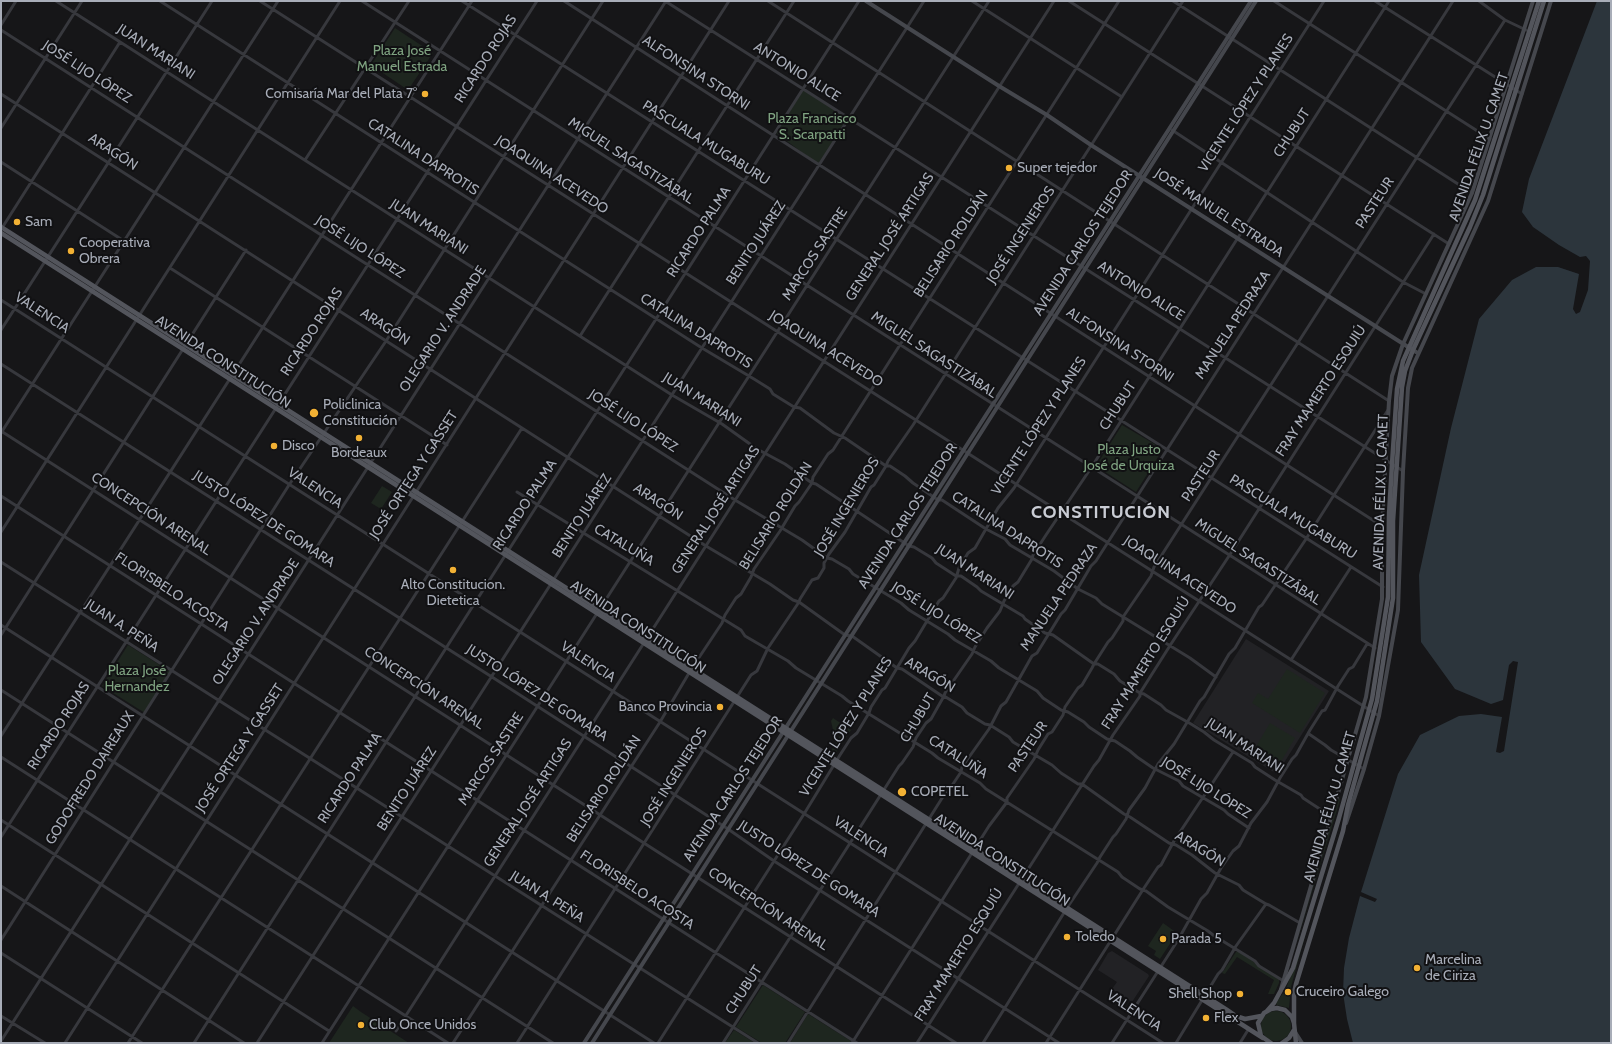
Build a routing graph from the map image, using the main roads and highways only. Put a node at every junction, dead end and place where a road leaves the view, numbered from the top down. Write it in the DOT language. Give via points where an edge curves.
graph roads {
  1 [pos="866,1"];
  2 [pos="1251,1"];
  3 [pos="1256,1"];
  4 [pos="1533,1"];
  5 [pos="1538,1"];
  6 [pos="1544,1"];
  7 [pos="1551,1"];
  8 [pos="1230,38"];
  9 [pos="1141,177"];
  10 [pos="1,228"];
  11 [pos="1,233"];
  12 [pos="46,259"];
  13 [pos="1403,344"];
  14 [pos="1408,347"];
  15 [pos="1413,350"];
  16 [pos="1418,353"];
  17 [pos="965,453"];
  18 [pos="415,495"];
  19 [pos="507,553"];
  20 [pos="552,582"];
  21 [pos="645,642"];
  22 [pos="690,671"];
  23 [pos="785,728"];
  24 [pos="782,732"];
  25 [pos="791,732"];
  26 [pos="788,736"];
  27 [pos="1343,831"];
  28 [pos="1280,993"];
  29 [pos="1203,998"];
  30 [pos="1267,1011"];
  31 [pos="1261,1016"];
  32 [pos="1294,1023"];
  33 [pos="1295,1030"];
  34 [pos="1263,1038"];
  35 [pos="584,1043"];
  36 [pos="592,1043"];
  37 [pos="1269,1043"];
  38 [pos="1282,1043"];
  39 [pos="1296,1043"];
  40 [pos="1302,1043"];
  1 -- 9 [label="main road, JOSÉ MANUEL ESTRADA"];
  2 -- 8 [label="main road, AVENIDA CARLOS TEJEDOR"];
  3 -- 8 [label="main road, AVENIDA CARLOS TEJEDOR"];
  4 -- 13 [label="main road, AVENIDA FÉLIX U. CAMET" via="1472,193"];
  5 -- 14 [label="main road, AVENIDA FÉLIX U. CAMET" via="1475,200"];
  6 -- 15 [label="main road, AVENIDA FÉLIX U. CAMET" via="1483,195"];
  7 -- 16 [label="main road, AVENIDA FÉLIX U. CAMET" via="1488,201"];
  8 -- 9 [label="main road, AVENIDA CARLOS TEJEDOR"];
  9 -- 13 [label="main road, JOSÉ MANUEL ESTRADA"];
  9 -- 17 [label="main road, AVENIDA CARLOS TEJEDOR"];
  10 -- 12 [label="main road, AVENIDA CONSTITUCIÓN"];
  11 -- 12 [label="main road, AVENIDA CONSTITUCIÓN"];
  12 -- 18 [label="main road, AVENIDA CONSTITUCIÓN"];
  13 -- 14 [label="main road, JOSÉ MANUEL ESTRADA"];
  13 -- 28 [label="main road, AVENIDA FÉLIX U. CAMET" via="1392,376 1389,400 1382,526 1383,587 1364,707"];
  14 -- 15 [label="main road, JOSÉ MANUEL ESTRADA"];
  14 -- 28 [label="main road, AVENIDA FÉLIX U. CAMET" via="1397,389 1389,515 1388,597 1369,710 1293,968"];
  15 -- 16 [label="main road, JOSÉ MANUEL ESTRADA"];
  15 -- 27 [label="main road, AVENIDA FÉLIX U. CAMET" via="1402,387 1394,522 1393,598 1374,713"];
  16 -- 27 [label="main road, AVENIDA FÉLIX U. CAMET" via="1408,388 1400,510 1399,599 1379,716"];
  17 -- 23 [label="main road, AVENIDA CARLOS TEJEDOR"];
  17 -- 25 [label="main road, AVENIDA CARLOS TEJEDOR"];
  18 -- 19 [label="main road, AVENIDA CONSTITUCIÓN" via="459,526"];
  18 -- 19 [label="main road, AVENIDA CONSTITUCIÓN" via="462,521"];
  19 -- 20 [label="main road, AVENIDA CONSTITUCIÓN"];
  20 -- 21 [label="main road, AVENIDA CONSTITUCIÓN" via="597,614"];
  20 -- 21 [label="main road, AVENIDA CONSTITUCIÓN" via="600,609"];
  21 -- 22 [label="main road, AVENIDA CONSTITUCIÓN"];
  22 -- 23 [label="main road, AVENIDA CONSTITUCIÓN"];
  22 -- 24 [label="main road, AVENIDA CONSTITUCIÓN"];
  23 -- 24 [label="main road, AVENIDA CARLOS TEJEDOR"];
  23 -- 25 [label="main road, AVENIDA CONSTITUCIÓN"];
  24 -- 26 [label="main road, AVENIDA CONSTITUCIÓN"];
  24 -- 35 [label="main road, AVENIDA CARLOS TEJEDOR"];
  25 -- 26 [label="main road, AVENIDA CARLOS TEJEDOR"];
  25 -- 29 [label="main road, AVENIDA CONSTITUCIÓN" via="1160,967"];
  26 -- 29 [label="main road, AVENIDA CONSTITUCIÓN" via="1157,972"];
  26 -- 36 [label="main road, AVENIDA CARLOS TEJEDOR"];
  27 -- 32 [label="main road, AVENIDA FÉLIX U. CAMET" via="1296,984"];
  28 -- 30 [label="main road, AVENIDA FÉLIX U. CAMET"];
  29 -- 31 [label="main road, AVENIDA CONSTITUCIÓN" via="1242,1018 1252,1019"];
  29 -- 34 [label="main road, AVENIDA CONSTITUCIÓN"];
  30 -- 31 [label="main road, AVENIDA FÉLIX U. CAMET"];
  30 -- 32 [label="main road" via="1274,1008 1283,1009 1290,1014"];
  31 -- 34 [label="main road" via="1258,1027"];
  32 -- 33 [label="main road, AVENIDA FÉLIX U. CAMET"];
  33 -- 38 [label="main road"];
  33 -- 39 [label="main road"];
  33 -- 40 [label="main road"];
  34 -- 37 [label="main road, AVENIDA CONSTITUCIÓN"];
}
